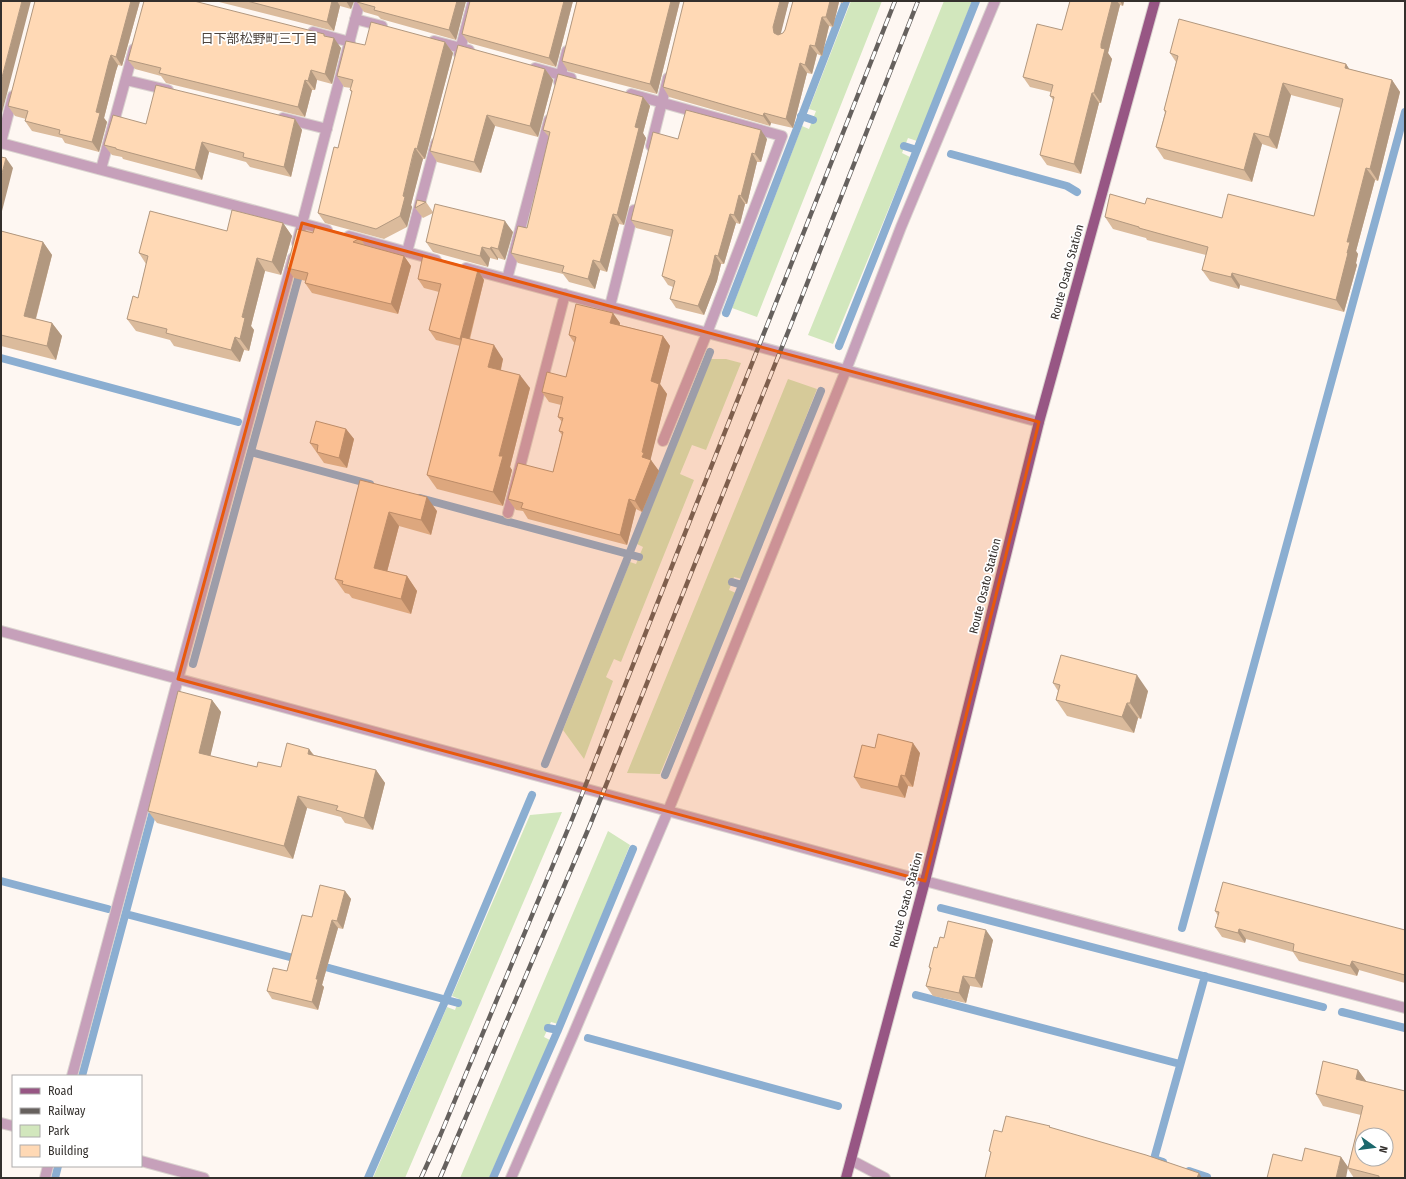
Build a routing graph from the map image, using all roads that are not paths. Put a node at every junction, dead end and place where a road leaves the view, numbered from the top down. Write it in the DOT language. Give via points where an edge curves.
graph roads {
  1 [pos="360,1"];
  2 [pos="473,1"];
  3 [pos="995,1"];
  4 [pos="1155,1"];
  5 [pos="355,19"];
  6 [pos="393,29"];
  7 [pos="304,30"];
  8 [pos="138,37"];
  9 [pos="423,38"];
  10 [pos="570,38"];
  11 [pos="350,42"];
  12 [pos="461,48"];
  13 [pos="476,52"];
  14 [pos="457,63"];
  15 [pos="522,65"];
  16 [pos="671,66"];
  17 [pos="561,75"];
  18 [pos="126,80"];
  19 [pos="582,81"];
  20 [pos="17,83"];
  21 [pos="557,90"];
  22 [pos="618,91"];
  23 [pos="180,93"];
  24 [pos="662,103"];
  25 [pos="551,112"];
  26 [pos="273,116"];
  27 [pos="327,129"];
  28 [pos="439,130"];
  29 [pos="1,142"];
  30 [pos="648,156"];
  31 [pos="101,169"];
  32 [pos="637,201"];
  33 [pos="302,223"];
  34 [pos="407,252"];
  35 [pos="507,279"];
  36 [pos="565,294"];
  37 [pos="610,306"];
  38 [pos="707,333"];
  39 [pos="846,370"];
  40 [pos="1039,422"];
  41 [pos="663,441"];
  42 [pos="508,513"];
  43 [pos="1,631"];
  44 [pos="178,679"];
  45 [pos="668,811"];
  46 [pos="925,881"];
  47 [pos="1405,1008"];
  48 [pos="72,1075"];
  49 [pos="1,1123"];
  50 [pos="12,1126"];
  51 [pos="851,1160"];
  52 [pos="142,1161"];
  53 [pos="48,1167"];
  54 [pos="45,1178"];
  55 [pos="204,1178"];
  56 [pos="511,1178"];
  57 [pos="846,1178"];
  58 [pos="885,1178"];
  1 -- 5 [label="street"];
  2 -- 12 [label="street"];
  3 -- 39 [label="street" via="901,226"];
  4 -- 40 [label="main road, Route Osato Station"];
  5 -- 6 [label="street"];
  5 -- 11 [label="street"];
  7 -- 11 [label="street"];
  8 -- 18 [label="street"];
  9 -- 12 [label="street"];
  10 -- 17 [label="street"];
  11 -- 27 [label="street"];
  12 -- 13 [label="street"];
  12 -- 14 [label="street"];
  15 -- 17 [label="street"];
  16 -- 24 [label="street"];
  17 -- 19 [label="street"];
  17 -- 21 [label="street"];
  18 -- 23 [label="street"];
  18 -- 31 [label="street"];
  20 -- 29 [label="street"];
  22 -- 24 [label="street"];
  24 -- 30 [label="street"];
  24 -- 38 [label="street" via="782,136"];
  25 -- 35 [label="street"];
  26 -- 27 [label="street"];
  27 -- 33 [label="street"];
  28 -- 34 [label="street"];
  29 -- 31 [label="street"];
  31 -- 33 [label="street"];
  32 -- 37 [label="street"];
  33 -- 34 [label="street"];
  33 -- 44 [label="street"];
  34 -- 35 [label="street"];
  35 -- 36 [label="street"];
  36 -- 37 [label="street"];
  36 -- 42 [label="street"];
  37 -- 38 [label="street"];
  38 -- 39 [label="street"];
  38 -- 41 [label="street"];
  39 -- 40 [label="street"];
  39 -- 45 [label="street"];
  40 -- 46 [label="main road, Route Osato Station"];
  43 -- 44 [label="street"];
  44 -- 45 [label="street"];
  44 -- 48 [label="street"];
  45 -- 46 [label="street"];
  45 -- 56 [label="street"];
  46 -- 47 [label="street"];
  46 -- 51 [label="main road, Route Osato Station"];
  49 -- 50 [label="street"];
  51 -- 57 [label="main road, Route Osato Station"];
  51 -- 58 [label="street"];
  52 -- 55 [label="street"];
  53 -- 54 [label="street"];
}
